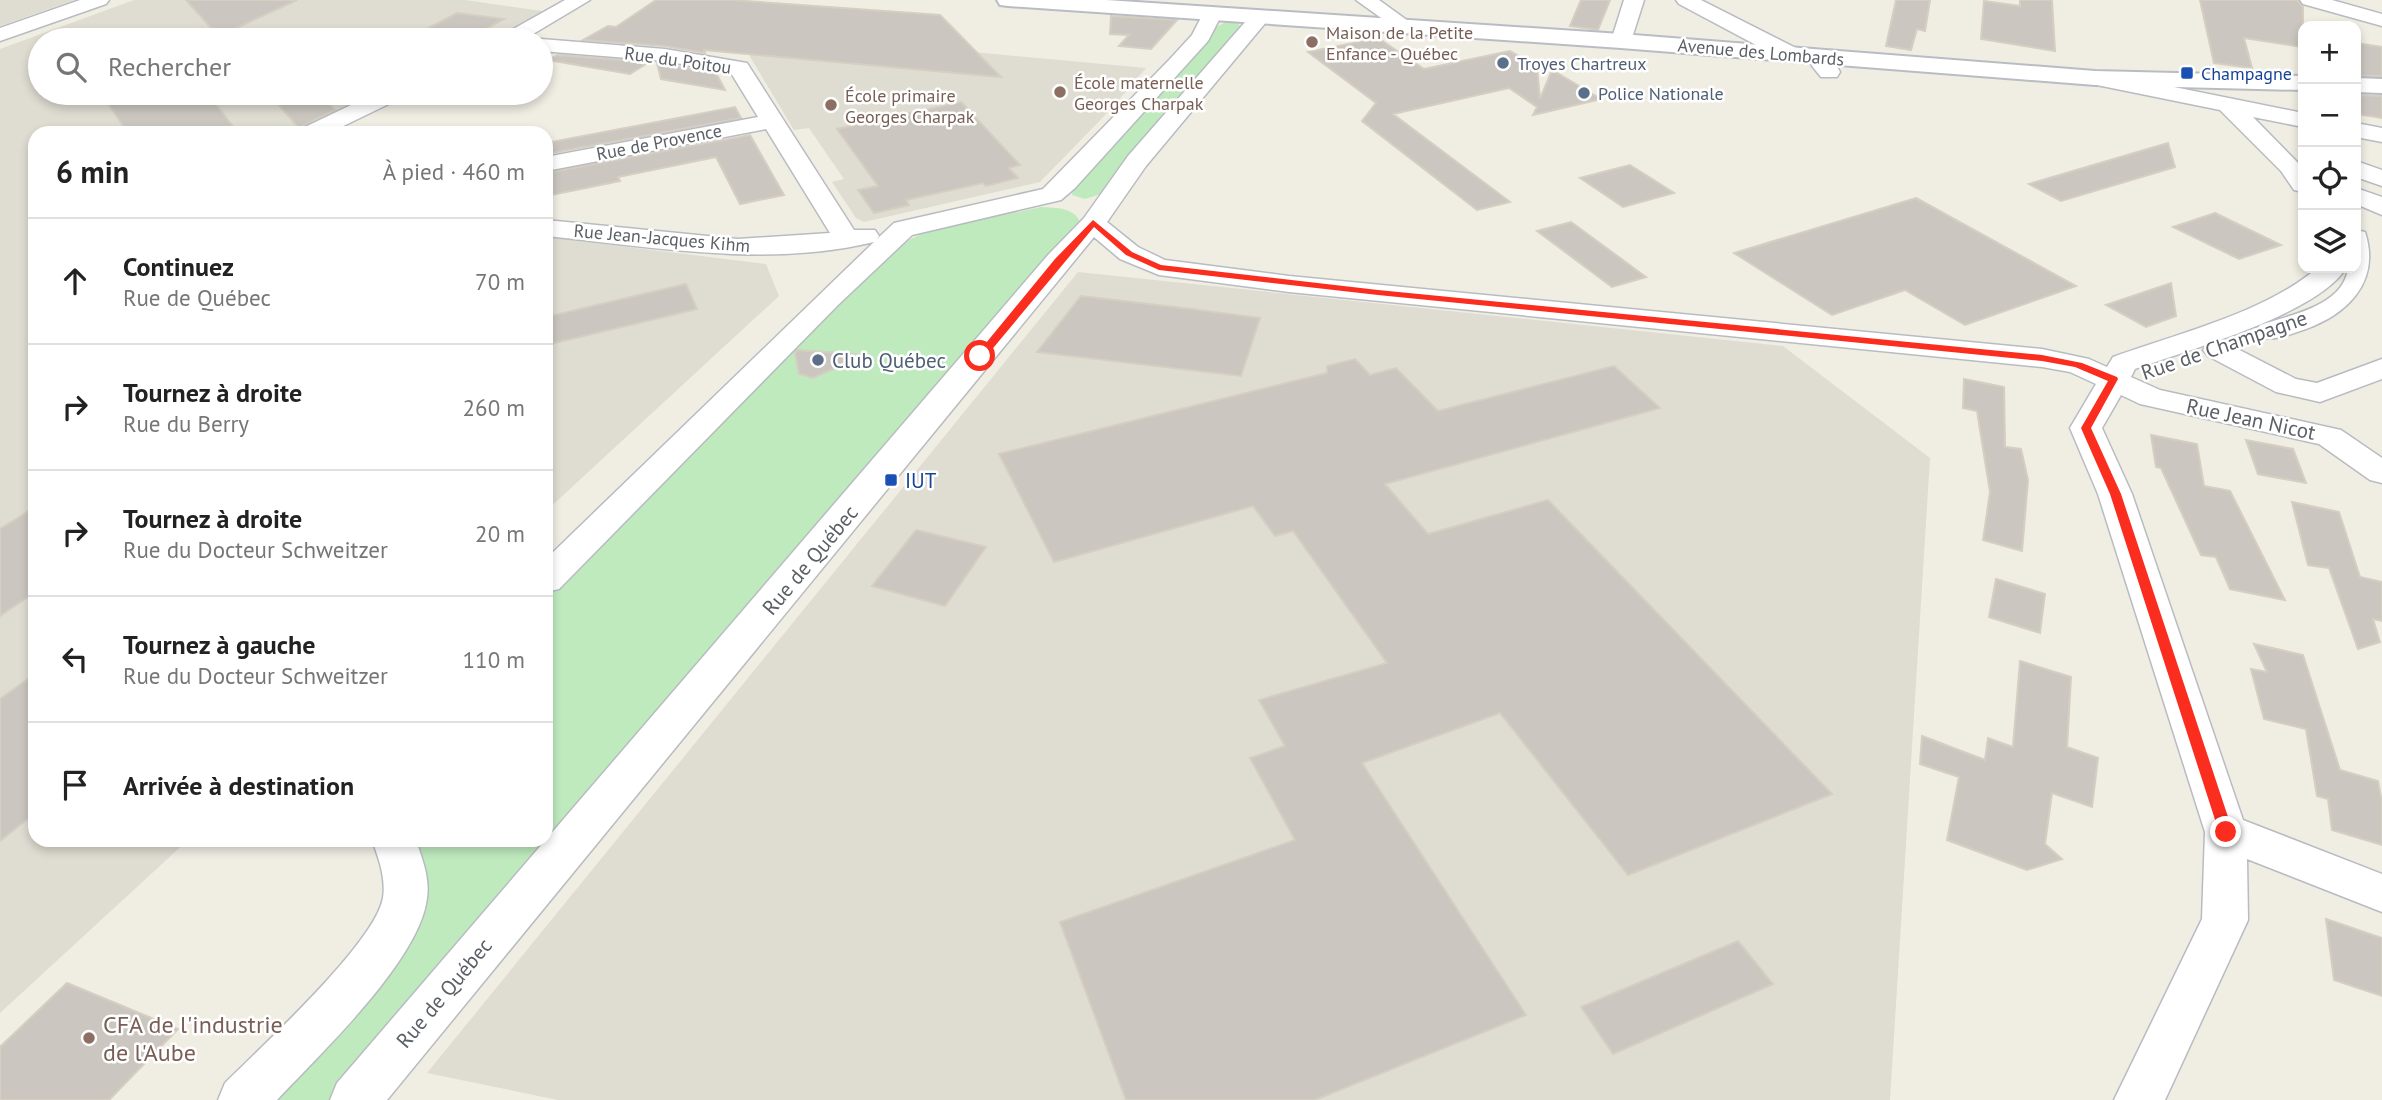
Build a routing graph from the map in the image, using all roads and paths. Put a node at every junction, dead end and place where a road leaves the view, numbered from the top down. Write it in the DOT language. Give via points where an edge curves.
graph roads {
  1 [pos="99,0"];
  2 [pos="580,0"];
  3 [pos="1008,0"];
  4 [pos="1366,0"];
  5 [pos="1634,0"];
  6 [pos="1686,0"];
  7 [pos="2310,0"];
  8 [pos="1252,11"];
  9 [pos="1212,13"];
  10 [pos="2382,20"];
  11 [pos="1405,26"];
  12 [pos="530,28"];
  13 [pos="0,35"];
  14 [pos="1620,41"];
  15 [pos="553,46"];
  16 [pos="1792,54"];
  17 [pos="2095,78"];
  18 [pos="2204,81"];
  19 [pos="2298,83"];
  20 [pos="2361,85"];
  21 [pos="2382,86"];
  22 [pos="368,105"];
  23 [pos="2228,105"];
  24 [pos="2298,119"];
  25 [pos="771,121"];
  26 [pos="325,126"];
  27 [pos="2361,131"];
  28 [pos="2382,135"];
  29 [pos="553,163"];
  30 [pos="2298,170"];
  31 [pos="2361,170"];
  32 [pos="2382,179"];
  33 [pos="1052,195"];
  34 [pos="2361,197"];
  35 [pos="2382,207"];
  36 [pos="1097,216"];
  37 [pos="553,229"];
  38 [pos="902,229"];
  39 [pos="848,239"];
  40 [pos="2361,250"];
  41 [pos="2327,273"];
  42 [pos="2218,350"];
  43 [pos="2382,368"];
  44 [pos="2113,379"];
  45 [pos="2382,473"];
  46 [pos="553,573"];
  47 [pos="2226,832"];
  48 [pos="396,847"];
  49 [pos="2382,893"];
  50 [pos="243,1100"];
  51 [pos="355,1100"];
  52 [pos="2139,1100"];
  1 -- 13 [label="street"];
  2 -- 12 [label="street"];
  3 -- 9 [label="street, Avenue des Lombards"];
  4 -- 11 [label="street"];
  5 -- 14 [label="street"];
  6 -- 16 [label="street"];
  7 -- 10 [label="street"];
  8 -- 9 [label="street, Avenue des Lombards"];
  8 -- 11 [label="street, Avenue des Lombards"];
  8 -- 36 [label="street, Rue de Québec"];
  9 -- 33 [label="street" via="1201,37 1178,64"];
  11 -- 14 [label="street, Avenue des Lombards"];
  14 -- 16 [label="street, Avenue des Lombards"];
  15 -- 25 [label="street, Rue du Poitou" via="714,61 739,68"];
  16 -- 17 [label="street, Avenue des Lombards" via="1825,64"];
  17 -- 18 [label="street, Avenue des Lombards"];
  17 -- 23 [label="street, Avenue des Lombards"];
  18 -- 19 [label="street, Avenue des Lombards"];
  18 -- 23 [label="street"];
  20 -- 21 [label="street"];
  22 -- 26 [label="street"];
  23 -- 24 [label="street, Avenue des Lombards"];
  23 -- 30 [label="street"];
  25 -- 29 [label="street, Rue de Provence"];
  25 -- 39 [label="street, Rue du Poitou"];
  27 -- 28 [label="street"];
  31 -- 32 [label="street"];
  33 -- 36 [label="street"];
  33 -- 38 [label="street"];
  34 -- 35 [label="street"];
  36 -- 44 [label="street, Rue Jean Nicot" via="1129,253 1159,267 2042,358"];
  36 -- 51 [label="street, Rue de Québec"];
  37 -- 39 [label="street, Rue Jean-Jacques Kihm" via="738,247"];
  38 -- 39 [label="street, Rue Jean-Jacques Kihm"];
  38 -- 46 [label="street"];
  40 -- 42 [label="street, Rue de Champagne" via="2360,284 2341,303"];
  41 -- 44 [label="street, Rue de Champagne" via="2308,290 2263,312 2124,363"];
  42 -- 43 [label="street" via="2287,386 2320,393"];
  42 -- 44 [label="street, Rue de Champagne"];
  44 -- 45 [label="street, Rue Jean Nicot" via="2151,397 2330,437"];
  44 -- 47 [label="street" via="2086,428 2115,494"];
  47 -- 49 [label="street"];
  47 -- 52 [label="street" via="2225,920"];
  48 -- 50 [label="street" via="405,873 405,899 395,926 363,974"];
}
